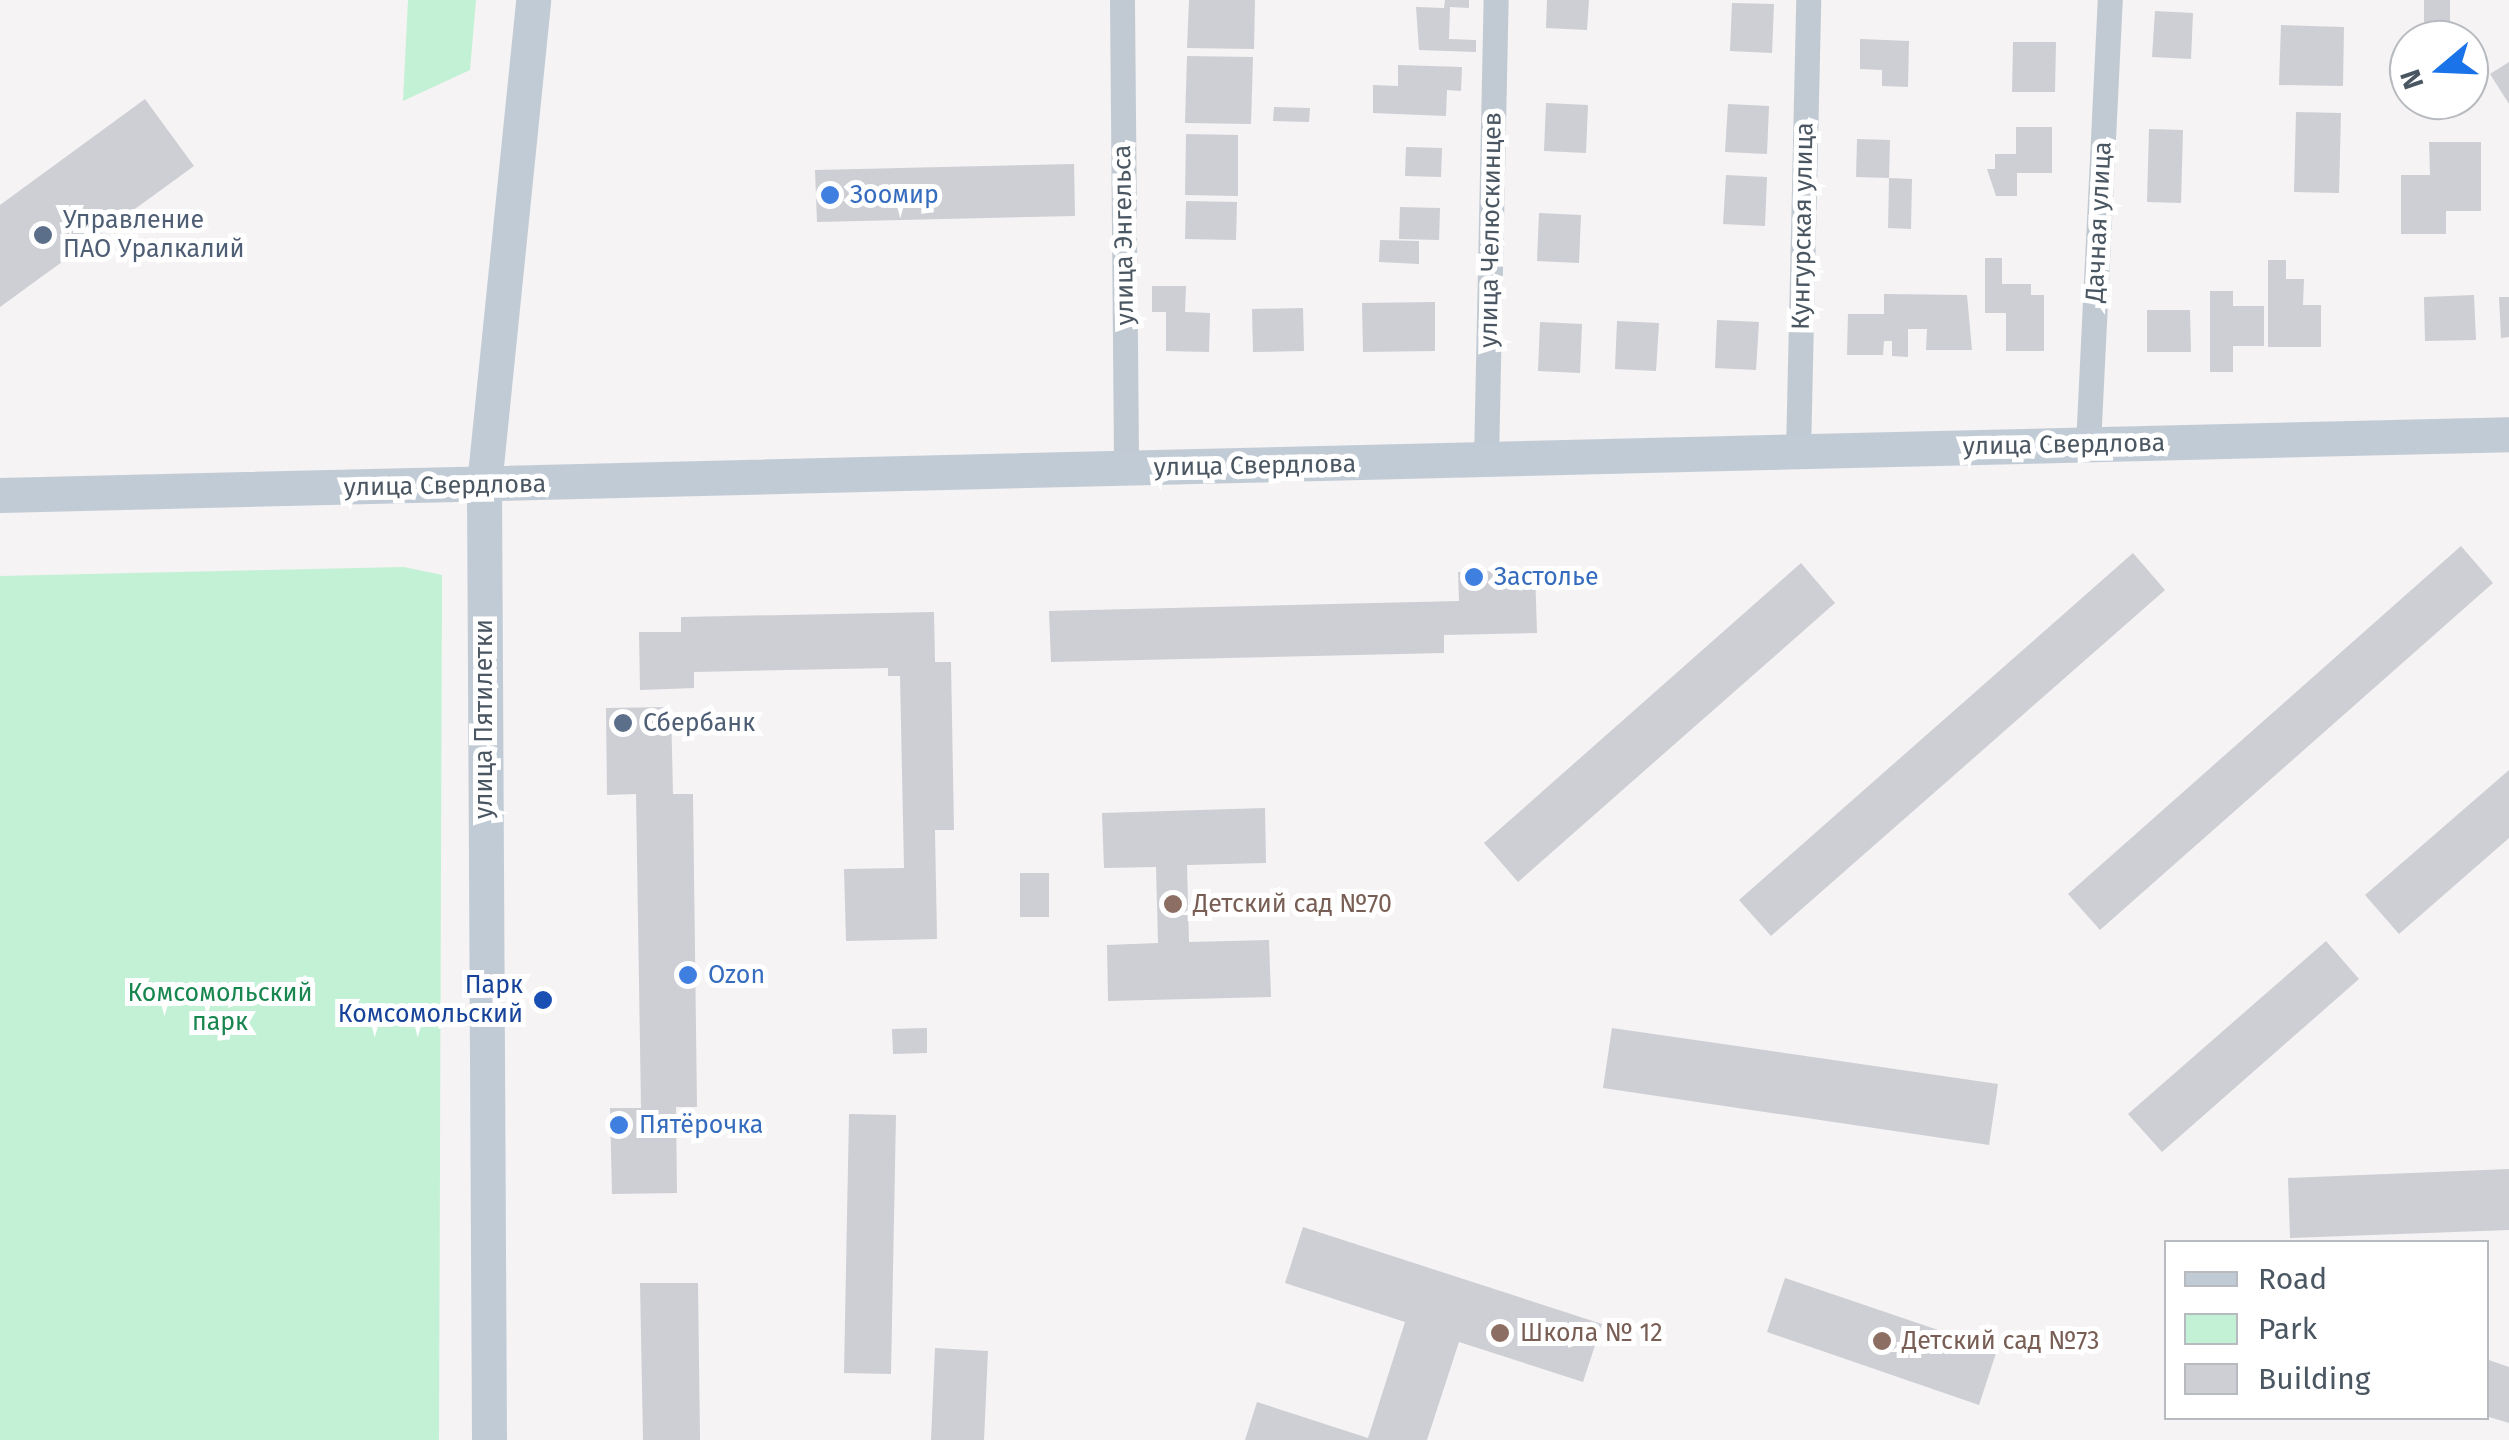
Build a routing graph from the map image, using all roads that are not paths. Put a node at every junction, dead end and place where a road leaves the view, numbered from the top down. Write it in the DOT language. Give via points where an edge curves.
graph roads {
  1 [pos="533,0"];
  2 [pos="1122,0"];
  3 [pos="1496,0"];
  4 [pos="1808,0"];
  5 [pos="2110,0"];
  6 [pos="2509,434"];
  7 [pos="2088,444"];
  8 [pos="1798,452"];
  9 [pos="1486,460"];
  10 [pos="1126,469"];
  11 [pos="484,485"];
  12 [pos="0,495"];
  13 [pos="490,1440"];
  1 -- 11 [label="street, улица Пятилетки"];
  2 -- 10 [label="street, улица Энгельса"];
  3 -- 9 [label="street, улица Челюскинцев"];
  4 -- 8 [label="street, Кунгурская улица"];
  5 -- 7 [label="street, Дачная улица"];
  6 -- 7 [label="street, улица Свердлова"];
  7 -- 8 [label="street, улица Свердлова"];
  8 -- 9 [label="street, улица Свердлова"];
  9 -- 10 [label="street, улица Свердлова"];
  10 -- 11 [label="street, улица Свердлова"];
  11 -- 12 [label="street, улица Свердлова"];
  11 -- 13 [label="street, улица Пятилетки"];
}
